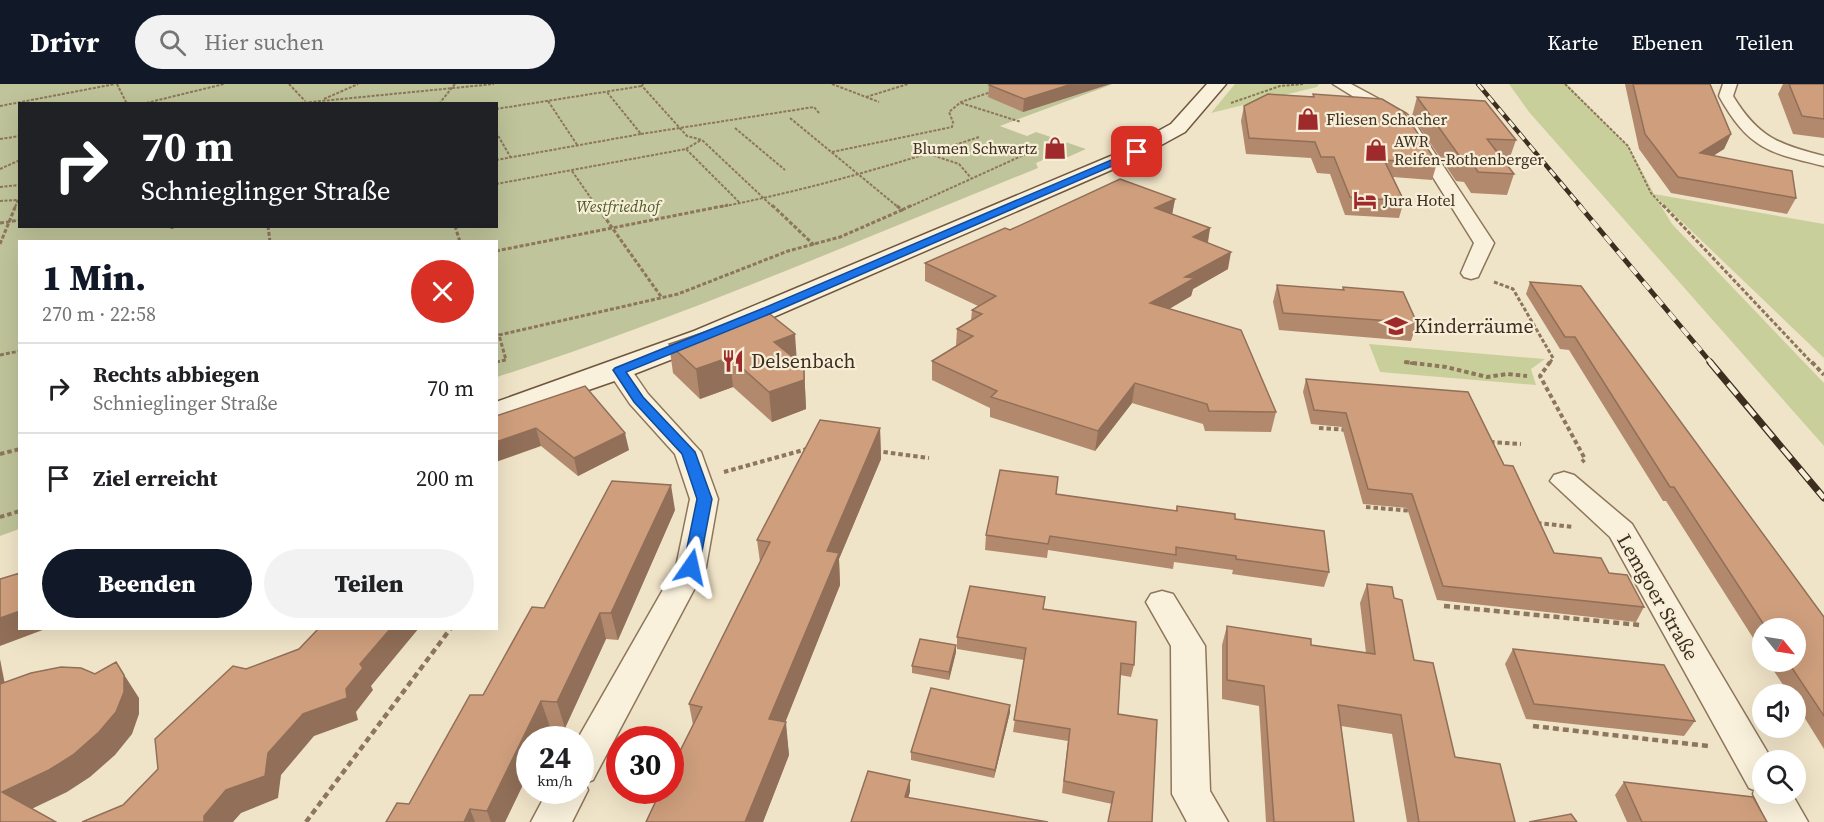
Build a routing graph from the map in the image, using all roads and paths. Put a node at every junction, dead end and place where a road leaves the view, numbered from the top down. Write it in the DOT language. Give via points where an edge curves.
graph roads {
  1 [pos="116,84"];
  2 [pos="224,84"];
  3 [pos="289,84"];
  4 [pos="358,84"];
  5 [pos="455,84"];
  6 [pos="494,84"];
  7 [pos="832,84"];
  8 [pos="908,84"];
  9 [pos="1217,84"];
  10 [pos="1303,84"];
  11 [pos="1340,84"];
  12 [pos="1565,84"];
  13 [pos="1730,84"];
  14 [pos="642,85"];
  15 [pos="450,88"];
  16 [pos="608,92"];
  17 [pos="992,92"];
  18 [pos="866,97"];
  19 [pos="322,100"];
  20 [pos="548,101"];
  21 [pos="21,102"];
  22 [pos="126,102"];
  23 [pos="150,102"];
  24 [pos="306,102"];
  25 [pos="319,102"];
  26 [pos="441,102"];
  27 [pos="879,102"];
  28 [pos="961,102"];
  29 [pos="18,103"];
  30 [pos="0,106"];
  31 [pos="498,109"];
  32 [pos="1195,110"];
  33 [pos="819,113"];
  34 [pos="790,118"];
  35 [pos="1021,122"];
  36 [pos="679,128"];
  37 [pos="735,128"];
  38 [pos="641,134"];
  39 [pos="498,135"];
  40 [pos="18,136"];
  41 [pos="979,137"];
  42 [pos="0,139"];
  43 [pos="702,140"];
  44 [pos="578,146"];
  45 [pos="686,149"];
  46 [pos="832,152"];
  47 [pos="1028,153"];
  48 [pos="927,154"];
  49 [pos="511,158"];
  50 [pos="498,160"];
  51 [pos="18,161"];
  52 [pos="1824,161"];
  53 [pos="0,169"];
  54 [pos="784,170"];
  55 [pos="572,171"];
  56 [pos="859,174"];
  57 [pos="971,178"];
  58 [pos="498,184"];
  59 [pos="18,185"];
  60 [pos="0,187"];
  61 [pos="765,198"];
  62 [pos="0,201"];
  63 [pos="740,203"];
  64 [pos="902,210"];
  65 [pos="18,220"];
  66 [pos="8,222"];
  67 [pos="0,224"];
  68 [pos="613,228"];
  69 [pos="0,244"];
  70 [pos="814,245"];
  71 [pos="498,252"];
  72 [pos="1471,273"];
  73 [pos="663,298"];
  74 [pos="499,335"];
  75 [pos="18,351"];
  76 [pos="0,355"];
  77 [pos="498,362"];
  78 [pos="1404,362"];
  79 [pos="619,370"];
  80 [pos="1824,375"];
  81 [pos="1527,376"];
  82 [pos="498,412"];
  83 [pos="1319,428"];
  84 [pos="1354,430"];
  85 [pos="1485,441"];
  86 [pos="1521,444"];
  87 [pos="813,447"];
  88 [pos="18,450"];
  89 [pos="871,450"];
  90 [pos="0,454"];
  91 [pos="929,458"];
  92 [pos="698,479"];
  93 [pos="1564,482"];
  94 [pos="1366,507"];
  95 [pos="18,512"];
  96 [pos="1424,512"];
  97 [pos="0,517"];
  98 [pos="1529,522"];
  99 [pos="1622,531"];
  100 [pos="1162,602"];
  101 [pos="1444,606"];
  102 [pos="1677,628"];
  103 [pos="450,630"];
  104 [pos="1533,726"];
  105 [pos="594,744"];
  106 [pos="1752,759"];
  107 [pos="1752,763"];
  108 [pos="561,804"];
  109 [pos="1778,804"];
  110 [pos="306,822"];
  111 [pos="551,822"];
  112 [pos="1208,822"];
  113 [pos="1788,822"];
  1 -- 21 [label="path"];
  1 -- 22 [label="path"];
  2 -- 23 [label="path"];
  3 -- 24 [label="path"];
  4 -- 19 [label="path"];
  5 -- 15 [label="path"];
  6 -- 15 [label="path"];
  7 -- 18 [label="path"];
  8 -- 18 [label="path"];
  9 -- 32 [label="main road"];
  10 -- 32 [label="path" via="1280,86 1244,100"];
  11 -- 72 [label="street" via="1407,123 1484,243"];
  12 -- 80 [label="path" via="1628,146 1651,193"];
  13 -- 52 [label="street" via="1726,96 1755,135 1770,144"];
  14 -- 16 [label="path"];
  14 -- 36 [label="path"];
  15 -- 19 [label="path"];
  15 -- 26 [label="path"];
  16 -- 20 [label="path"];
  16 -- 38 [label="path"];
  17 -- 28 [label="path"];
  18 -- 27 [label="path"];
  19 -- 24 [label="path"];
  19 -- 25 [label="path"];
  20 -- 31 [label="path"];
  20 -- 44 [label="path"];
  28 -- 35 [label="path"];
  28 -- 46 [label="path" via="949,112 952,127"];
  29 -- 30 [label="path"];
  32 -- 79 [label="main road" via="1168,135 1133,154"];
  33 -- 36 [label="path" via="814,107"];
  34 -- 46 [label="path"];
  36 -- 38 [label="path"];
  36 -- 43 [label="path" via="687,136"];
  37 -- 54 [label="path"];
  38 -- 44 [label="path"];
  39 -- 49 [label="path"];
  40 -- 42 [label="path"];
  41 -- 48 [label="path"];
  43 -- 45 [label="path"];
  43 -- 61 [label="path"];
  44 -- 49 [label="path"];
  45 -- 55 [label="path"];
  45 -- 63 [label="path"];
  46 -- 56 [label="path"];
  47 -- 57 [label="path"];
  48 -- 56 [label="path"];
  48 -- 57 [label="path" via="958,164"];
  49 -- 50 [label="path"];
  51 -- 53 [label="path"];
  55 -- 58 [label="path"];
  55 -- 68 [label="path"];
  56 -- 61 [label="path"];
  56 -- 64 [label="path"];
  57 -- 64 [label="path"];
  59 -- 60 [label="path"];
  61 -- 63 [label="path"];
  61 -- 70 [label="path"];
  62 -- 66 [label="path" via="18,200"];
  63 -- 68 [label="path"];
  64 -- 70 [label="path"];
  65 -- 66 [label="path"];
  66 -- 67 [label="path"];
  66 -- 69 [label="path"];
  68 -- 71 [label="path"];
  68 -- 73 [label="path"];
  70 -- 73 [label="path"];
  72 -- 93 [label="path" via="1513,289 1553,358 1540,376 1585,459"];
  73 -- 74 [label="path"];
  74 -- 77 [label="path" via="506,360"];
  75 -- 76 [label="path"];
  78 -- 81 [label="path" via="1446,367 1487,378"];
  79 -- 82 [label="main road"];
  79 -- 92 [label="street" via="639,399 688,452"];
  83 -- 84 [label="path"];
  85 -- 86 [label="path"];
  87 -- 92 [label="path"];
  88 -- 90 [label="path"];
  89 -- 91 [label="path"];
  92 -- 105 [label="street" via="704,499 691,567"];
  93 -- 99 [label="street, Lemgoer Straße"];
  94 -- 96 [label="path"];
  95 -- 97 [label="path"];
  98 -- 99 [label="path"];
  99 -- 102 [label="street, Lemgoer Straße"];
  100 -- 112 [label="street" via="1188,646 1191,794"];
  101 -- 102 [label="path"];
  102 -- 106 [label="street, Lemgoer Straße"];
  103 -- 110 [label="path"];
  104 -- 107 [label="path"];
  108 -- 111 [label="street"];
  109 -- 113 [label="street"];
}
